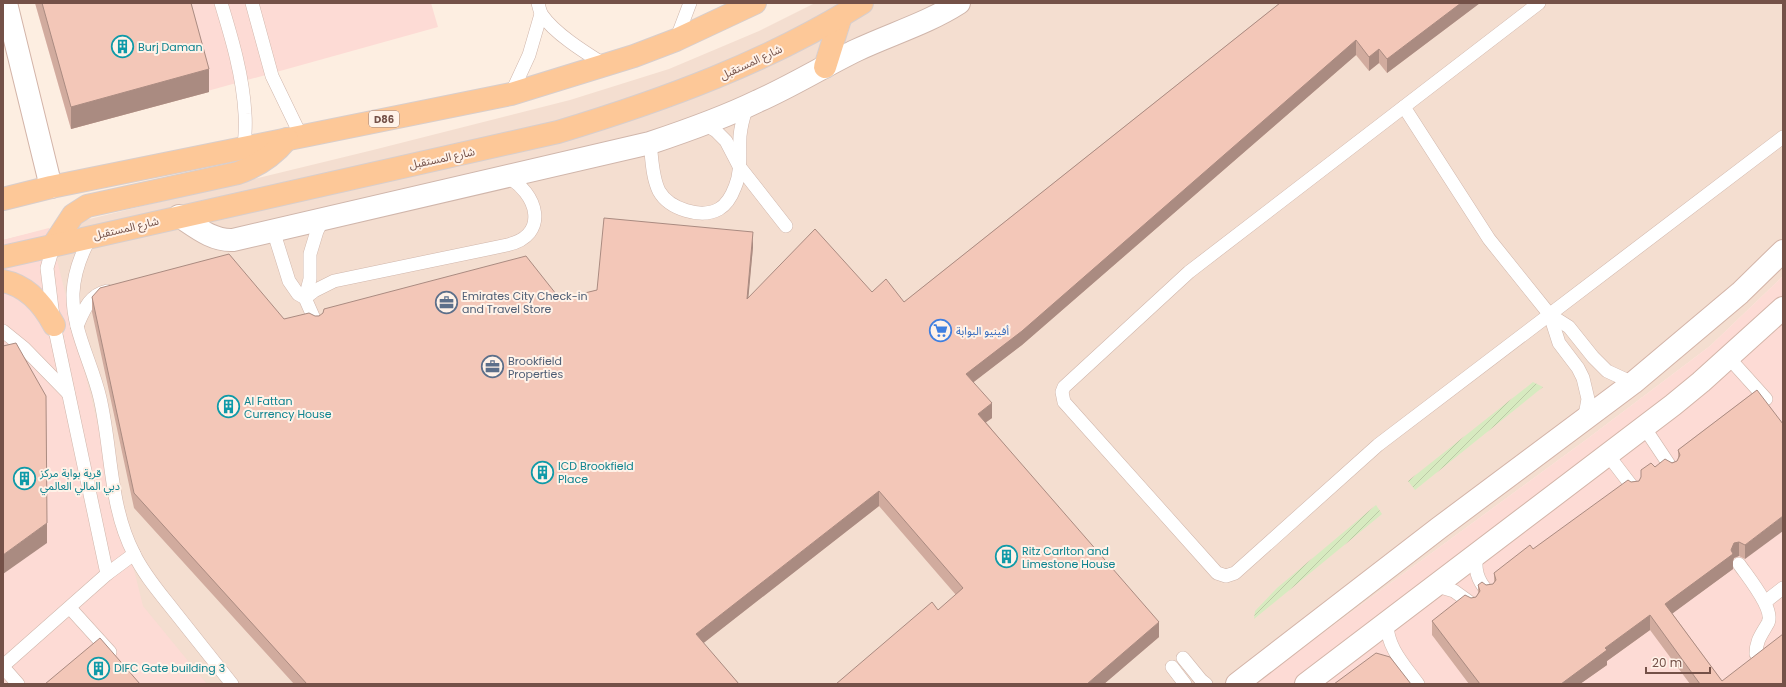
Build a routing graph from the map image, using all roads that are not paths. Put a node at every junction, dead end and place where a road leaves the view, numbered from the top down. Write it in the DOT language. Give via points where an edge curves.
graph roads {
  1 [pos="6,3"];
  2 [pos="221,3"];
  3 [pos="252,3"];
  4 [pos="690,3"];
  5 [pos="755,3"];
  6 [pos="862,3"];
  7 [pos="959,3"];
  8 [pos="1539,3"];
  9 [pos="540,9"];
  10 [pos="841,16"];
  11 [pos="676,40"];
  12 [pos="605,65"];
  13 [pos="825,66"];
  14 [pos="511,94"];
  15 [pos="747,106"];
  16 [pos="1404,107"];
  17 [pos="704,124"];
  18 [pos="294,137"];
  19 [pos="1783,137"];
  20 [pos="650,143"];
  21 [pos="244,148"];
  22 [pos="739,166"];
  23 [pos="506,176"];
  24 [pos="51,187"];
  25 [pos="3,199"];
  26 [pos="179,216"];
  27 [pos="323,219"];
  28 [pos="786,226"];
  29 [pos="273,230"];
  30 [pos="91,236"];
  31 [pos="54,244"];
  32 [pos="1783,251"];
  33 [pos="3,256"];
  34 [pos="3,282"];
  35 [pos="118,288"];
  36 [pos="305,298"];
  37 [pos="1783,308"];
  38 [pos="1550,315"];
  39 [pos="316,323"];
  40 [pos="54,325"];
  41 [pos="77,326"];
  42 [pos="3,331"];
  43 [pos="1729,358"];
  44 [pos="1633,383"];
  45 [pos="68,393"];
  46 [pos="1766,400"];
  47 [pos="1584,421"];
  48 [pos="1644,427"];
  49 [pos="1608,455"];
  50 [pos="1672,469"];
  51 [pos="1634,490"];
  52 [pos="1476,553"];
  53 [pos="134,554"];
  54 [pos="1739,564"];
  55 [pos="107,574"];
  56 [pos="1434,585"];
  57 [pos="1783,588"];
  58 [pos="1488,592"];
  59 [pos="1765,602"];
  60 [pos="1472,604"];
  61 [pos="70,608"];
  62 [pos="1387,622"];
  63 [pos="1756,654"];
  64 [pos="1183,658"];
  65 [pos="118,661"];
  66 [pos="3,666"];
  67 [pos="1172,667"];
  68 [pos="18,684"];
  69 [pos="232,684"];
  70 [pos="1185,684"];
  71 [pos="1206,684"];
  72 [pos="1237,684"];
  73 [pos="1306,684"];
  74 [pos="1418,684"];
  1 -- 24 [label="street"];
  2 -- 21 [label="lane" via="241,81 246,114"];
  3 -- 18 [label="lane" via="272,76"];
  4 -- 11 [label="lane"];
  5 -- 11 [label="main road, D86"];
  6 -- 10 [label="main road, شارع المستقبل"];
  7 -- 13 [label="street"];
  8 -- 16 [label="lane"];
  9 -- 12 [label="lane" via="573,44"];
  9 -- 14 [label="lane" via="529,55"];
  10 -- 13 [label="main road"];
  10 -- 26 [label="main road, شارع المستقبل" via="732,71 617,114 544,135"];
  11 -- 12 [label="main road, D86"];
  12 -- 14 [label="main road, D86"];
  13 -- 15 [label="street"];
  14 -- 18 [label="main road, D86"];
  15 -- 17 [label="street"];
  15 -- 22 [label="lane" via="740,135"];
  16 -- 38 [label="lane" via="1489,239"];
  16 -- 38 [label="lane" via="1189,272 1067,383 1062,392 1064,402 1213,570 1221,575 1231,575 1378,445"];
  17 -- 20 [label="street"];
  17 -- 22 [label="lane" via="726,141"];
  18 -- 21 [label="main road, D86"];
  18 -- 31 [label="main road" via="253,168 87,206 73,215"];
  19 -- 38 [label="lane"];
  20 -- 22 [label="lane" via="659,190 668,202 686,211 704,213 720,208 732,195"];
  20 -- 23 [label="street"];
  21 -- 24 [label="main road, D86"];
  22 -- 28 [label="lane"];
  23 -- 27 [label="street"];
  23 -- 36 [label="lane" via="520,185 532,201 535,220 522,239 507,245 334,281"];
  24 -- 25 [label="main road, D86"];
  26 -- 29 [label="street" via="211,237 226,240 230,246"];
  26 -- 30 [label="main road, شارع المستقبل"];
  27 -- 29 [label="street"];
  27 -- 36 [label="lane" via="310,254 310,279"];
  29 -- 36 [label="lane" via="289,281 298,294"];
  30 -- 31 [label="main road, شارع المستقبل"];
  30 -- 41 [label="lane" via="79,260 74,283"];
  31 -- 33 [label="main road, شارع المستقبل"];
  31 -- 40 [label="lane" via="47,268"];
  32 -- 44 [label="street" via="1740,293"];
  34 -- 40 [label="main road" via="21,287 35,296"];
  35 -- 41 [label="lane" via="93,297"];
  36 -- 39 [label="lane"];
  37 -- 43 [label="street"];
  38 -- 44 [label="lane" via="1574,332 1607,371"];
  38 -- 47 [label="lane" via="1559,343 1583,378 1588,399"];
  40 -- 45 [label="lane"];
  41 -- 53 [label="lane" via="100,397 118,512"];
  42 -- 45 [label="lane" via="24,348"];
  43 -- 46 [label="lane"];
  43 -- 48 [label="street"];
  44 -- 47 [label="street"];
  45 -- 55 [label="lane"];
  47 -- 72 [label="street" via="1439,528"];
  48 -- 49 [label="street"];
  48 -- 50 [label="lane"];
  49 -- 51 [label="lane"];
  49 -- 52 [label="street"];
  52 -- 56 [label="street"];
  52 -- 58 [label="lane" via="1478,576"];
  53 -- 55 [label="lane"];
  53 -- 69 [label="lane" via="150,581"];
  54 -- 59 [label="lane"];
  55 -- 61 [label="lane"];
  56 -- 60 [label="lane" via="1454,591"];
  56 -- 62 [label="street"];
  57 -- 59 [label="lane"];
  59 -- 63 [label="lane" via="1770,616 1769,622 1758,639"];
  61 -- 65 [label="lane"];
  61 -- 66 [label="lane"];
  62 -- 73 [label="street"];
  62 -- 74 [label="lane" via="1386,630 1390,644"];
  64 -- 71 [label="lane"];
  66 -- 68 [label="lane"];
  67 -- 70 [label="lane"];
}
